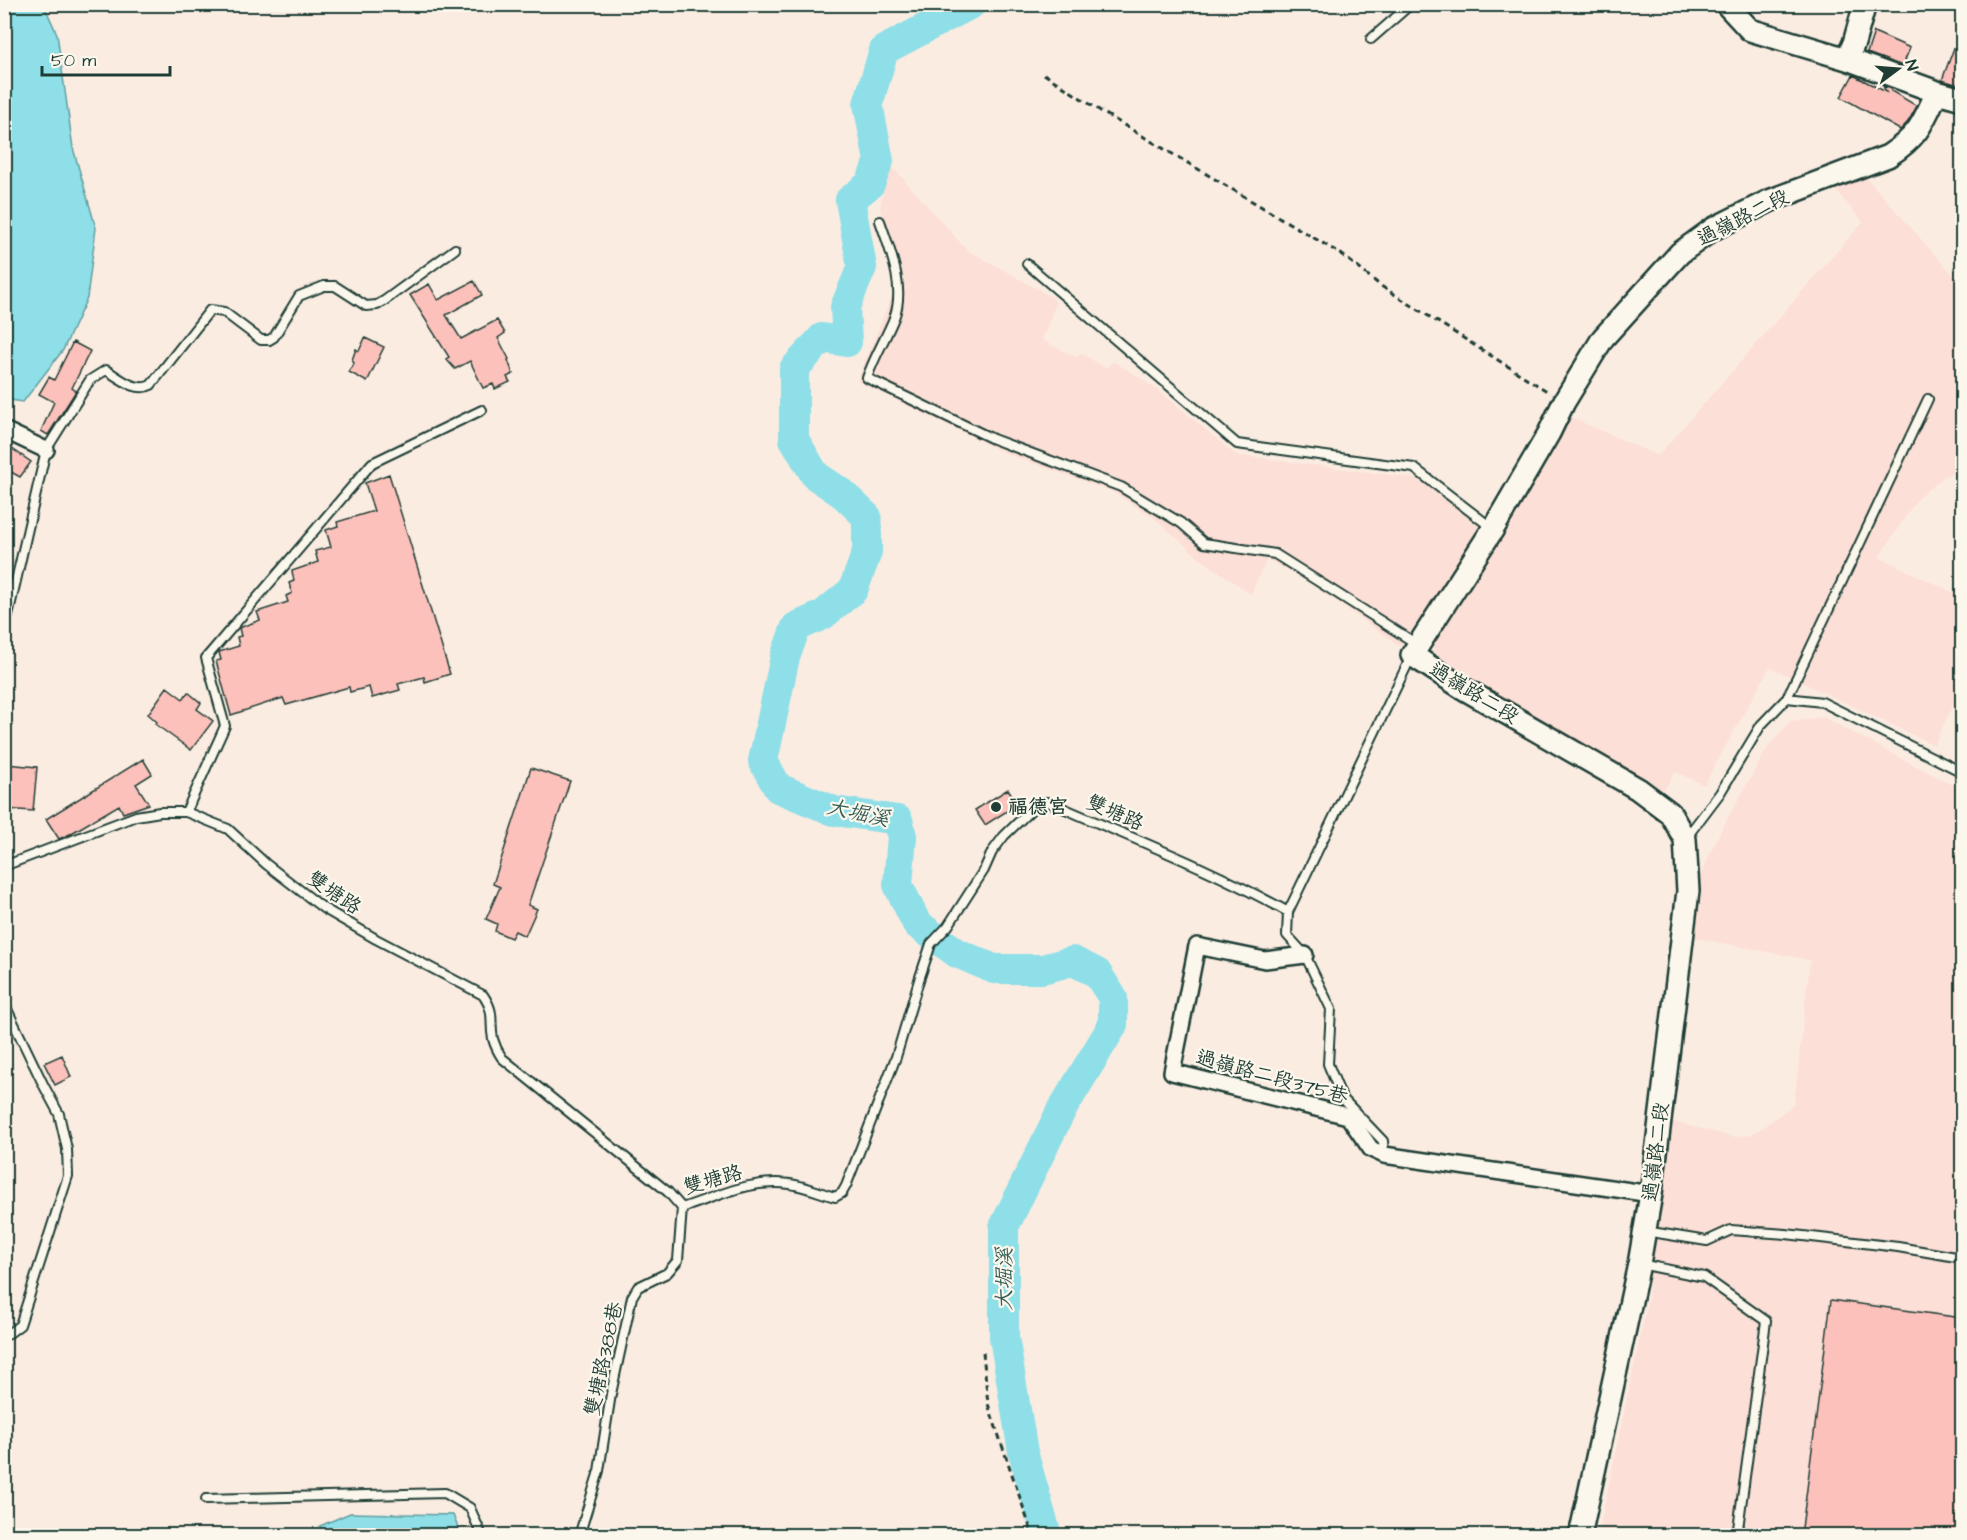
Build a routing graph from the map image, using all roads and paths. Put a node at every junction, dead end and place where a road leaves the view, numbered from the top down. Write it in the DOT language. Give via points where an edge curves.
graph roads {
  1 [pos="1411,4"];
  2 [pos="1726,4"];
  3 [pos="1865,4"];
  4 [pos="1371,39"];
  5 [pos="1847,59"];
  6 [pos="1044,74"];
  7 [pos="1937,92"];
  8 [pos="1962,99"];
  9 [pos="880,221"];
  10 [pos="455,249"];
  11 [pos="1027,264"];
  12 [pos="1928,399"];
  13 [pos="1564,402"];
  14 [pos="482,410"];
  15 [pos="4,430"];
  16 [pos="46,450"];
  17 [pos="1493,529"];
  18 [pos="4,633"];
  19 [pos="1415,650"];
  20 [pos="1787,698"];
  21 [pos="1962,772"];
  22 [pos="186,812"];
  23 [pos="1685,839"];
  24 [pos="4,866"];
  25 [pos="1288,912"];
  26 [pos="1305,956"];
  27 [pos="4,1003"];
  28 [pos="1384,1155"];
  29 [pos="1651,1194"];
  30 [pos="682,1208"];
  31 [pos="1644,1231"];
  32 [pos="1962,1258"];
  33 [pos="1639,1264"];
  34 [pos="4,1337"];
  35 [pos="983,1352"];
  36 [pos="206,1499"];
  37 [pos="482,1536"];
  38 [pos="579,1536"];
  39 [pos="1033,1536"];
  40 [pos="1580,1536"];
  41 [pos="1737,1536"];
  1 -- 4 [label="lane"];
  2 -- 5 [label="street" via="1750,30"];
  3 -- 5 [label="street"];
  5 -- 7 [label="street"];
  6 -- 13 [label="path" via="1341,254 1382,286"];
  7 -- 8 [label="street"];
  7 -- 13 [label="street, 過嶺路二段" via="1916,134 1903,147 1769,201 1713,229 1680,253 1603,338"];
  9 -- 19 [label="lane" via="890,248 898,303 867,378 993,439 1121,487 1181,523 1203,543 1275,554"];
  10 -- 16 [label="lane" via="377,305 366,306 335,286 299,296 269,340 261,340 224,312 210,310 151,385 138,388 106,370 90,380"];
  11 -- 17 [label="lane" via="1237,444 1414,468"];
  12 -- 20 [label="lane"];
  13 -- 17 [label="street, 過嶺路二段"];
  14 -- 22 [label="lane" via="372,463 206,658 225,726"];
  15 -- 16 [label="street"];
  16 -- 18 [label="lane"];
  17 -- 19 [label="street, 過嶺路二段"];
  19 -- 23 [label="street, 過嶺路二段" via="1461,687 1638,789 1670,813"];
  19 -- 25 [label="lane"];
  20 -- 21 [label="lane" via="1821,702"];
  20 -- 23 [label="lane" via="1761,725 1720,793"];
  22 -- 24 [label="lane, 雙塘路" via="136,816"];
  22 -- 30 [label="lane, 雙塘路" via="228,829 323,908 483,995 493,1014 492,1037 509,1066 668,1192"];
  23 -- 29 [label="street, 過嶺路二段" via="1688,891"];
  25 -- 26 [label="lane" via="1287,935"];
  25 -- 30 [label="lane, 雙塘路" via="1213,873 1047,802 1037,804 992,852 948,926 931,944 896,1057 842,1193 835,1197 790,1184 754,1185"];
  26 -- 28 [label="lane" via="1331,1009 1328,1064 1338,1090 1383,1141"];
  26 -- 28 [label="street, 過嶺路二段375巷" via="1265,960 1197,946 1172,1072 1348,1116 1371,1149"];
  27 -- 34 [label="lane" via="59,1114 68,1176 20,1325"];
  28 -- 29 [label="street"];
  29 -- 31 [label="street, 過嶺路二段"];
  30 -- 38 [label="lane, 雙塘路388巷" via="678,1260 668,1273 638,1287 632,1297 599,1471"];
  31 -- 32 [label="lane" via="1707,1241 1731,1230 1786,1234"];
  31 -- 33 [label="street, 過嶺路二段"];
  33 -- 40 [label="street, 過嶺路二段"];
  33 -- 41 [label="lane" via="1704,1277 1766,1321"];
  35 -- 39 [label="path" via="988,1404"];
  36 -- 37 [label="lane" via="445,1493 470,1508"];
}
